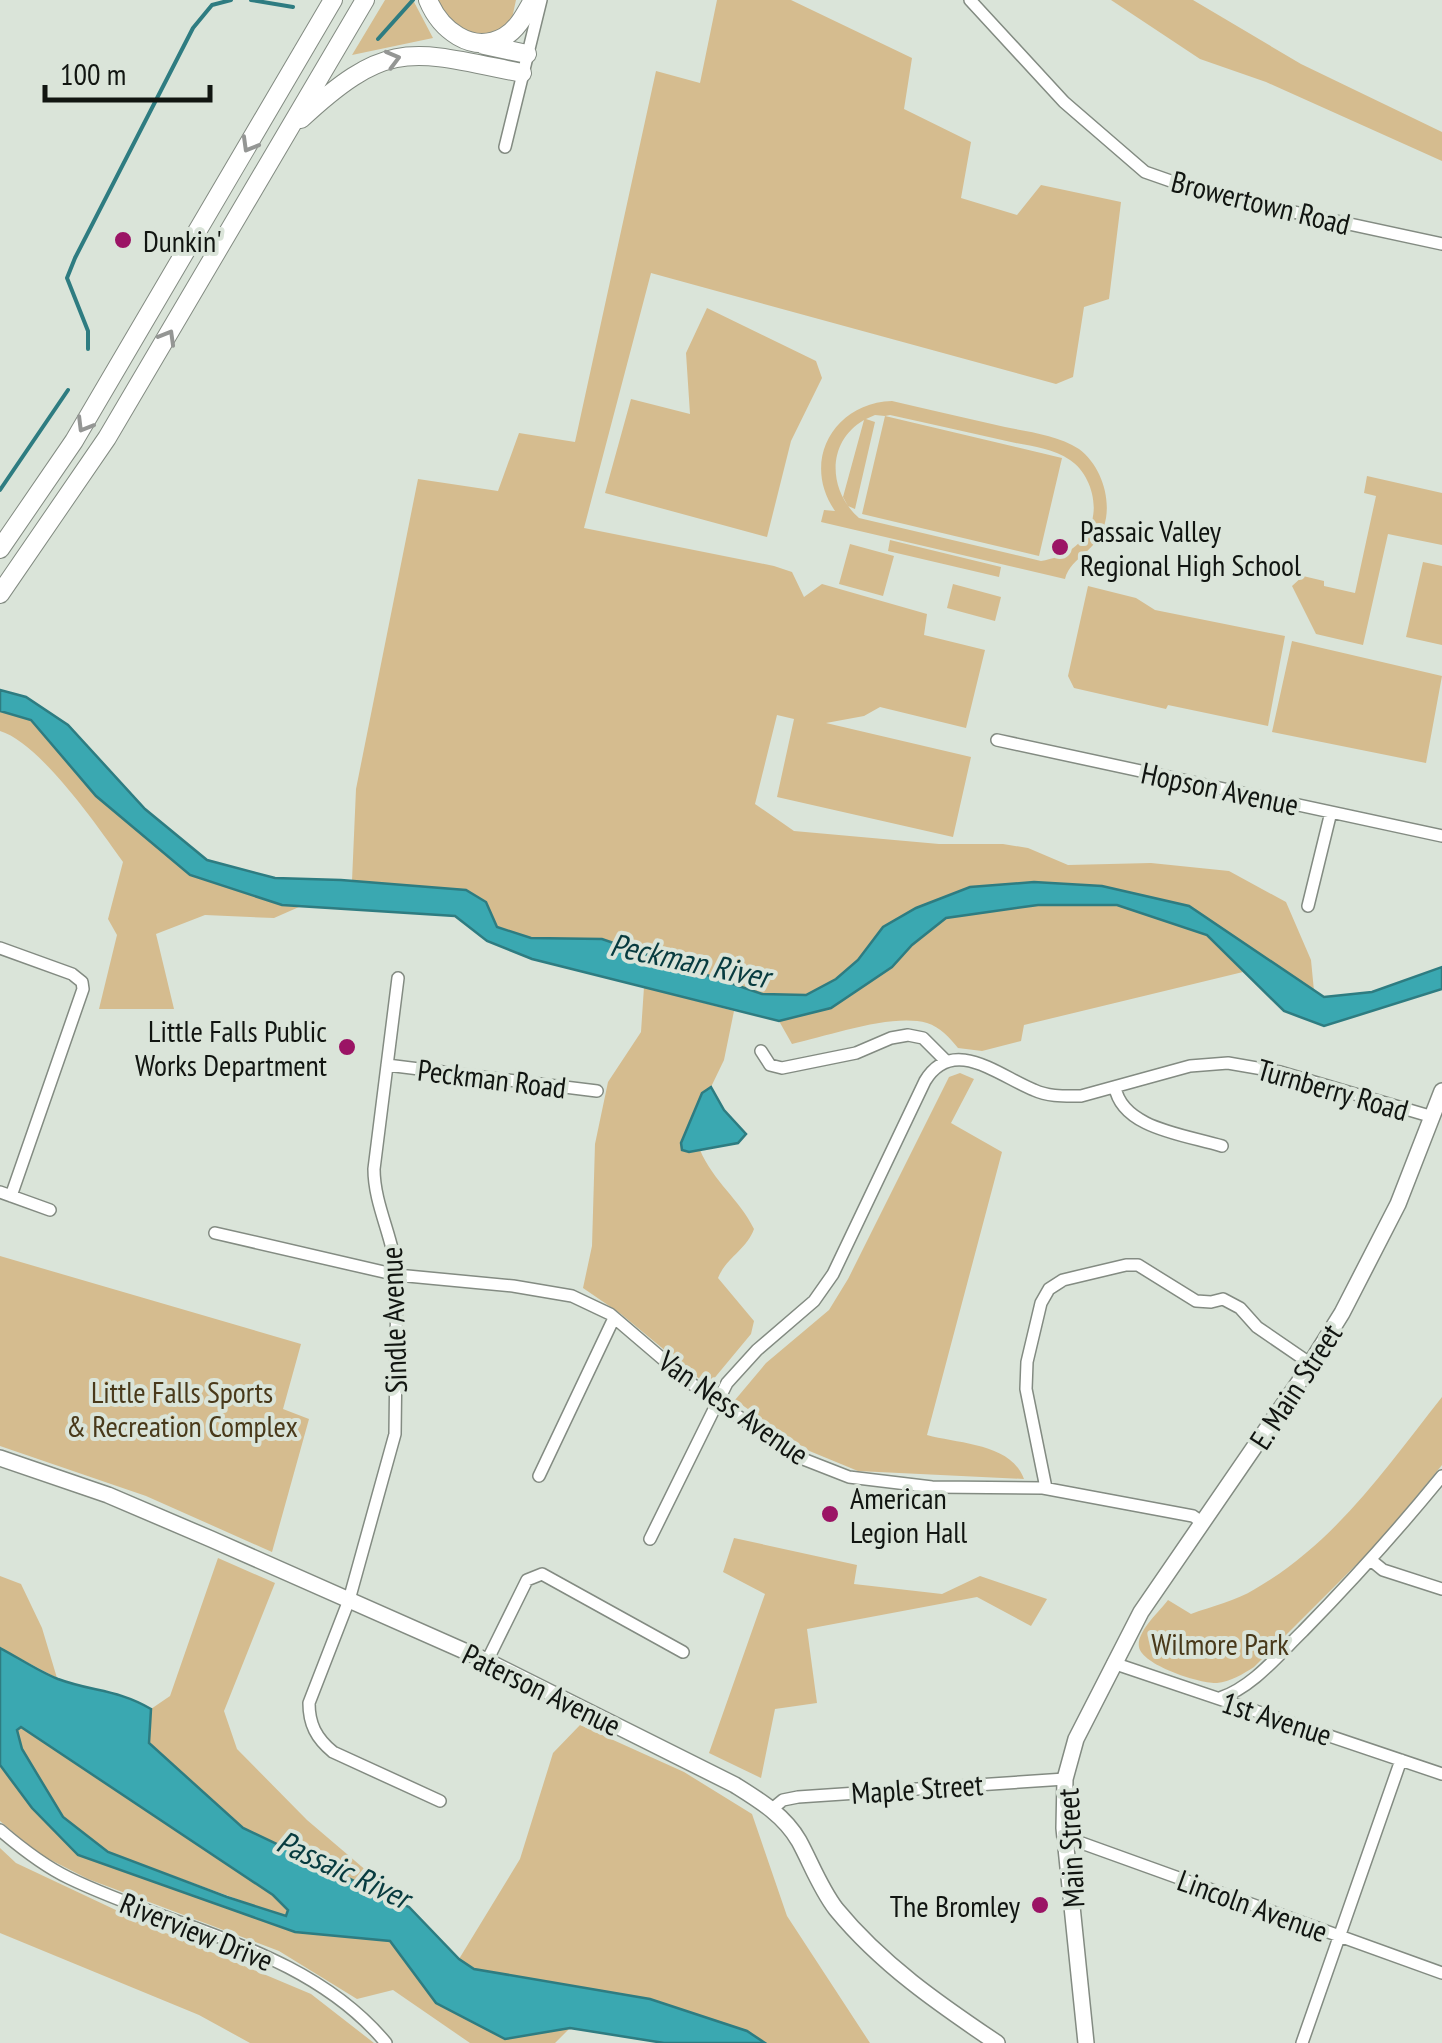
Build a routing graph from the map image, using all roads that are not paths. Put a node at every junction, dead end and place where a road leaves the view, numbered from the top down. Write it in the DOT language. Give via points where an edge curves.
graph roads {
  1 [pos="333,0"];
  2 [pos="364,0"];
  3 [pos="533,0"];
  4 [pos="541,0"];
  5 [pos="970,0"];
  6 [pos="429,3"];
  7 [pos="467,42"];
  8 [pos="525,64"];
  9 [pos="286,133"];
  10 [pos="505,148"];
  11 [pos="1442,244"];
  12 [pos="0,549"];
  13 [pos="0,594"];
  14 [pos="997,740"];
  15 [pos="1331,812"];
  16 [pos="1442,836"];
  17 [pos="1308,906"];
  18 [pos="0,948"];
  19 [pos="398,978"];
  20 [pos="760,1051"];
  21 [pos="946,1060"];
  22 [pos="388,1065"];
  23 [pos="1115,1088"];
  24 [pos="597,1091"];
  25 [pos="1442,1091"];
  26 [pos="1433,1117"];
  27 [pos="1222,1146"];
  28 [pos="6,1194"];
  29 [pos="50,1210"];
  30 [pos="215,1233"];
  31 [pos="397,1274"];
  32 [pos="614,1318"];
  33 [pos="1312,1364"];
  34 [pos="717,1402"];
  35 [pos="0,1458"];
  36 [pos="539,1476"];
  37 [pos="1442,1476"];
  38 [pos="1046,1488"];
  39 [pos="1202,1523"];
  40 [pos="650,1540"];
  41 [pos="1372,1561"];
  42 [pos="1442,1590"];
  43 [pos="349,1600"];
  44 [pos="683,1652"];
  45 [pos="487,1661"];
  46 [pos="1112,1663"];
  47 [pos="1220,1698"];
  48 [pos="1400,1760"];
  49 [pos="1442,1774"];
  50 [pos="1065,1779"];
  51 [pos="440,1800"];
  52 [pos="772,1809"];
  53 [pos="0,1830"];
  54 [pos="1065,1838"];
  55 [pos="1340,1937"];
  56 [pos="1442,1973"];
  57 [pos="386,2043"];
  58 [pos="997,2043"];
  59 [pos="1086,2043"];
  60 [pos="1302,2043"];
  1 -- 12 [label="highway, one-way" via="74,442"];
  2 -- 9 [label="highway"];
  3 -- 7 [label="highway" via="503,38"];
  4 -- 8 [label="street"];
  5 -- 11 [label="street, Browertown Road" via="1064,102 1145,172 1206,194"];
  6 -- 7 [label="highway" via="450,33"];
  7 -- 8 [label="highway"];
  9 -- 8 [label="highway, one-way" via="348,78 396,56"];
  8 -- 10 [label="street"];
  13 -- 9 [label="highway, one-way" via="107,438"];
  14 -- 15 [label="street, Hopson Avenue"];
  15 -- 16 [label="street, Hopson Avenue"];
  15 -- 17 [label="street"];
  18 -- 28 [label="street" via="77,977 84,988"];
  19 -- 22 [label="street, Sindle Avenue"];
  20 -- 21 [label="street, Turnberry Road" via="782,1068 908,1035 922,1038"];
  21 -- 23 [label="street, Turnberry Road" via="960,1057 1049,1095"];
  21 -- 34 [label="street" via="925,1081 833,1274 814,1302 727,1383"];
  22 -- 24 [label="street, Peckman Road"];
  22 -- 31 [label="street, Sindle Avenue" via="374,1181"];
  23 -- 26 [label="street, Turnberry Road" via="1190,1066 1249,1064"];
  23 -- 27 [label="street" via="1119,1104 1136,1119"];
  25 -- 26 [label="main road, E. Main Street"];
  26 -- 33 [label="main road, E. Main Street" via="1391,1218"];
  28 -- 29 [label="street"];
  30 -- 31 [label="street, Van Ness Avenue"];
  31 -- 32 [label="street, Van Ness Avenue" via="560,1293"];
  31 -- 43 [label="street, Sindle Avenue" via="395,1434"];
  32 -- 34 [label="street, Van Ness Avenue"];
  32 -- 36 [label="street"];
  33 -- 38 [label="street" via="1240,1308 1222,1298 1196,1302 1138,1265 1063,1280 1041,1303 1027,1362 1026,1389"];
  33 -- 39 [label="main road, E. Main Street"];
  34 -- 38 [label="street, Van Ness Avenue" via="803,1460 849,1478 932,1488"];
  34 -- 40 [label="street"];
  35 -- 43 [label="main road, Paterson Avenue" via="151,1512"];
  37 -- 41 [label="street"];
  38 -- 39 [label="street, Van Ness Avenue"];
  39 -- 46 [label="main road, E. Main Street"];
  41 -- 42 [label="street"];
  41 -- 47 [label="street" via="1250,1682"];
  43 -- 45 [label="main road, Paterson Avenue"];
  43 -- 51 [label="street, Sindle Avenue" via="309,1703 309,1720 333,1752"];
  44 -- 45 [label="street" via="542,1574 527,1580"];
  45 -- 52 [label="main road, Paterson Avenue"];
  46 -- 47 [label="street, 1st Avenue"];
  46 -- 50 [label="main road, Main Street" via="1076,1738"];
  47 -- 48 [label="street, 1st Avenue"];
  48 -- 49 [label="street, 1st Avenue"];
  48 -- 55 [label="street"];
  50 -- 52 [label="street, Maple Street" via="798,1797"];
  50 -- 54 [label="main road, Main Street"];
  52 -- 58 [label="main road, Paterson Avenue" via="797,1837 834,1907 873,1949"];
  53 -- 57 [label="street, Riverview Drive" via="66,1877 296,1971 360,2013"];
  54 -- 55 [label="street, Lincoln Avenue"];
  54 -- 59 [label="main road, Main Street"];
  55 -- 56 [label="street, Lincoln Avenue"];
  55 -- 60 [label="street"];
}
